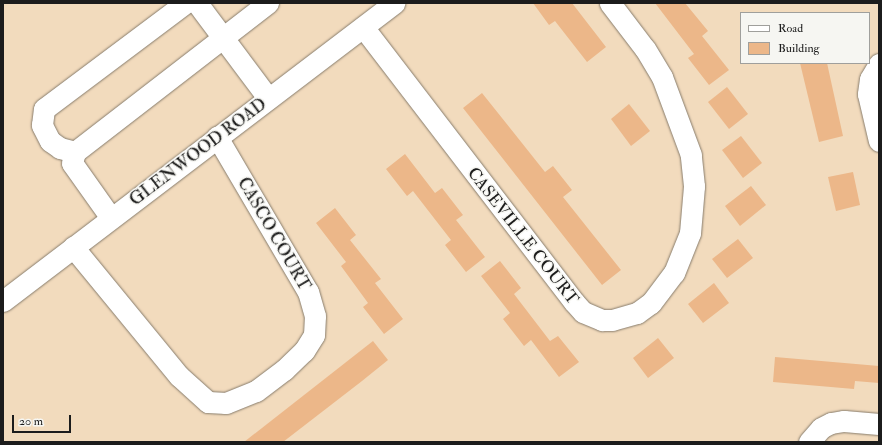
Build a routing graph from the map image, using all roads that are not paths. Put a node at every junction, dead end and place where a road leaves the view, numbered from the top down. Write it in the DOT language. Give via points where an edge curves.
graph roads {
  1 [pos="185,3"];
  2 [pos="197,3"];
  3 [pos="268,3"];
  4 [pos="394,3"];
  5 [pos="610,3"];
  6 [pos="363,26"];
  7 [pos="222,38"];
  8 [pos="879,64"];
  9 [pos="268,98"];
  10 [pos="217,137"];
  11 [pos="879,141"];
  12 [pos="75,152"];
  13 [pos="111,218"];
  14 [pos="73,247"];
  15 [pos="3,301"];
  16 [pos="877,424"];
  17 [pos="809,442"];
  1 -- 12 [label="street" via="44,109 42,125 50,141 60,148"];
  2 -- 7 [label="street"];
  3 -- 7 [label="street"];
  4 -- 6 [label="street, GLENWOOD ROAD"];
  5 -- 6 [label="street, CASEVILLE COURT" via="645,48 662,77 691,155 694,186 690,234 674,273 651,303 636,314 612,320 602,320 583,312 570,298"];
  6 -- 9 [label="street, GLENWOOD ROAD"];
  7 -- 9 [label="street"];
  7 -- 12 [label="street"];
  8 -- 11 [label="street" via="870,78 868,94"];
  9 -- 10 [label="street, GLENWOOD ROAD"];
  10 -- 13 [label="street, GLENWOOD ROAD"];
  10 -- 14 [label="street, CASCO COURT" via="310,298 315,316 314,335 304,351 284,370 256,391 226,403 208,402 179,376"];
  12 -- 13 [label="street" via="72,163"];
  13 -- 14 [label="street, GLENWOOD ROAD"];
  14 -- 15 [label="street, GLENWOOD ROAD"];
  16 -- 17 [label="street" via="844,421 831,423 821,428"];
}
